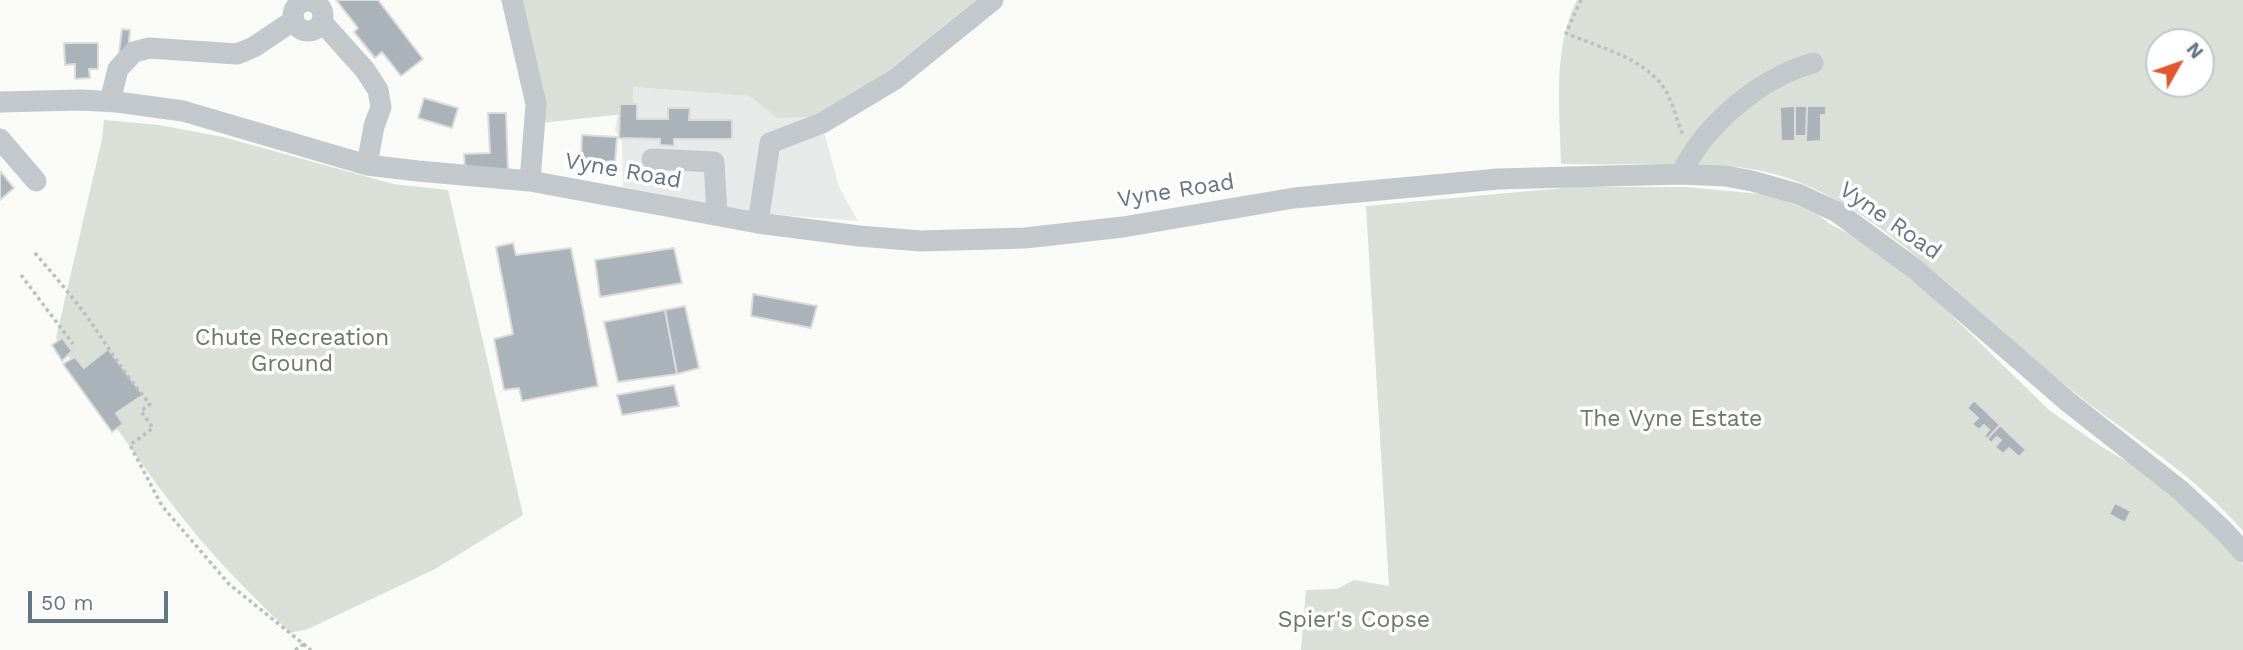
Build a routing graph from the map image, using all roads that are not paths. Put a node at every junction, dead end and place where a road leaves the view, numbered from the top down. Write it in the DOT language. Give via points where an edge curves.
graph roads {
  1 [pos="512,0"];
  2 [pos="993,0"];
  3 [pos="1813,63"];
  4 [pos="110,101"];
  5 [pos="0,102"];
  6 [pos="0,139"];
  7 [pos="652,159"];
  8 [pos="367,165"];
  9 [pos="1681,174"];
  10 [pos="36,181"];
  11 [pos="530,181"];
  12 [pos="717,214"];
  13 [pos="758,223"];
  14 [pos="2243,552"];
  1 -- 11 [label="street" via="536,104"];
  2 -- 13 [label="street" via="894,80 821,123 770,143"];
  3 -- 9 [label="street" via="1783,73 1740,103 1709,132"];
  4 -- 5 [label="street, Vyne Road"];
  4 -- 8 [label="street, Vyne Road" via="183,111"];
  4 -- 8 [label="street" via="118,69 141,49 237,54 294,20 300,28 310,30 321,22 378,90 381,107"];
  6 -- 10 [label="street"];
  7 -- 12 [label="street" via="714,162"];
  8 -- 11 [label="street, Vyne Road"];
  9 -- 13 [label="street, Vyne Road" via="1418,185 1005,239 921,241"];
  9 -- 14 [label="street, Vyne Road" via="1761,183 1837,212 1915,269 2067,401 2180,490"];
  11 -- 12 [label="street, Vyne Road"];
  12 -- 13 [label="street, Vyne Road"];
}
